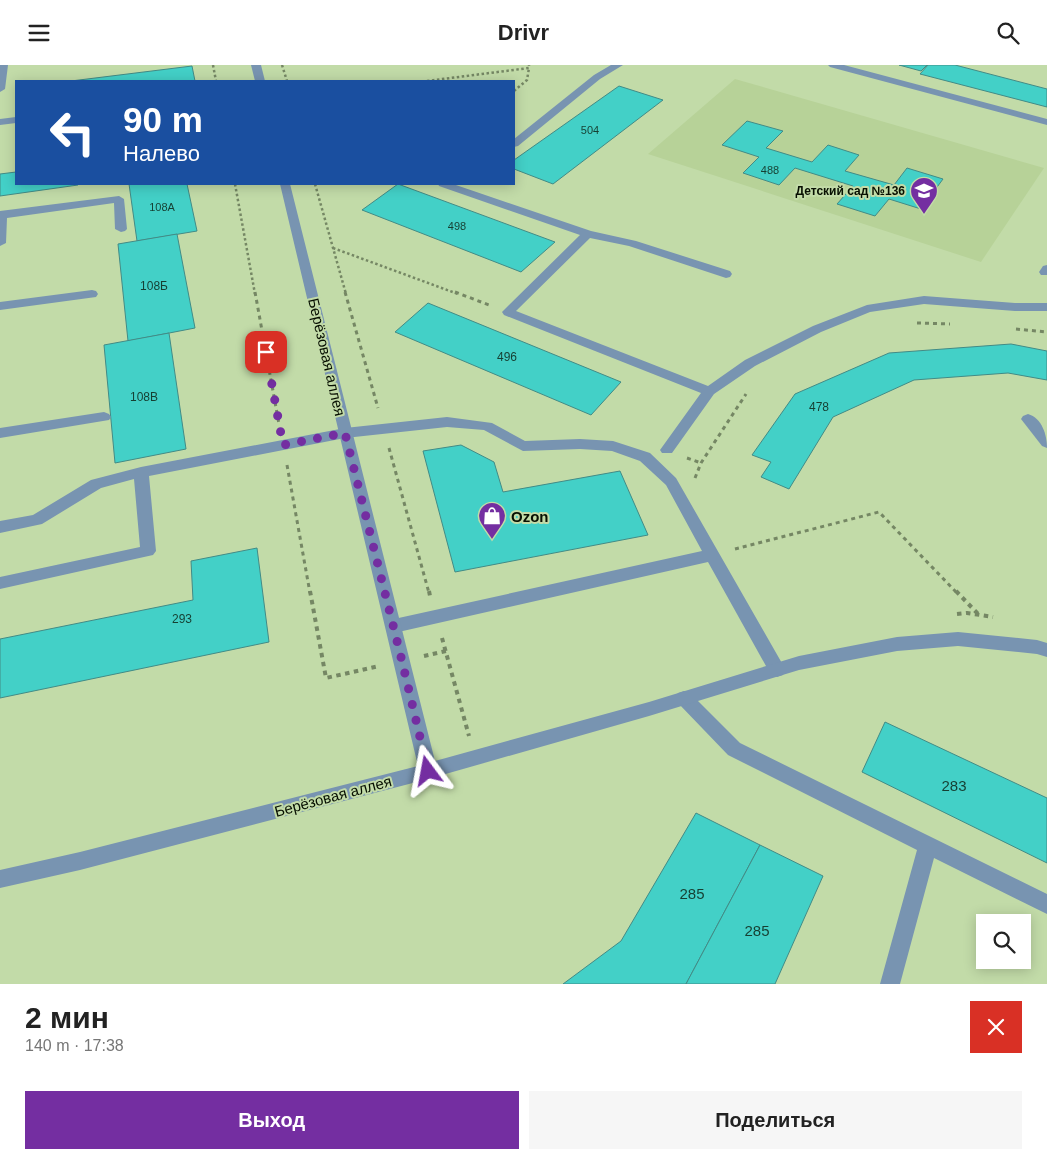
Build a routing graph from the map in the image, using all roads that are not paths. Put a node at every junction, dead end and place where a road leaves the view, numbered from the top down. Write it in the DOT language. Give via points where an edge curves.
graph roads {
  1 [pos="3,65"];
  2 [pos="256,65"];
  3 [pos="618,65"];
  4 [pos="832,65"];
  5 [pos="260,80"];
  6 [pos="0,89"];
  7 [pos="15,120"];
  8 [pos="0,122"];
  9 [pos="1047,122"];
  10 [pos="515,132"];
  11 [pos="524,135"];
  12 [pos="515,143"];
  13 [pos="285,185"];
  14 [pos="461,186"];
  15 [pos="1,214"];
  16 [pos="121,229"];
  17 [pos="588,234"];
  18 [pos="0,243"];
  19 [pos="726,274"];
  20 [pos="92,294"];
  21 [pos="0,306"];
  22 [pos="1047,307"];
  23 [pos="709,391"];
  24 [pos="104,417"];
  25 [pos="1028,419"];
  26 [pos="0,433"];
  27 [pos="345,433"];
  28 [pos="1047,443"];
  29 [pos="667,450"];
  30 [pos="141,472"];
  31 [pos="0,527"];
  32 [pos="712,555"];
  33 [pos="0,583"];
  34 [pos="394,626"];
  35 [pos="1047,650"];
  36 [pos="777,670"];
  37 [pos="684,698"];
  38 [pos="428,771"];
  39 [pos="928,846"];
  40 [pos="0,879"];
  41 [pos="1047,904"];
  42 [pos="890,984"];
  1 -- 6 [label="street"];
  2 -- 5 [label="street"];
  3 -- 11 [label="street" via="597,77"];
  4 -- 9 [label="street"];
  7 -- 8 [label="street"];
  10 -- 11 [label="street"];
  11 -- 12 [label="street"];
  13 -- 27 [label="street, Берёзовая аллея"];
  14 -- 17 [label="street"];
  15 -- 16 [label="street" via="119,199"];
  15 -- 18 [label="street"];
  17 -- 19 [label="street" via="632,243"];
  17 -- 23 [label="street" via="508,312"];
  20 -- 21 [label="street"];
  22 -- 23 [label="street" via="924,300 867,309 817,329 750,363"];
  23 -- 29 [label="street"];
  24 -- 26 [label="street"];
  25 -- 28 [label="street"];
  27 -- 30 [label="street"];
  27 -- 32 [label="street" via="447,421 487,426 523,446 580,444 613,447 645,457 671,482"];
  27 -- 34 [label="street, Берёзовая аллея"];
  30 -- 31 [label="street" via="96,484 37,520"];
  30 -- 33 [label="street" via="148,551"];
  32 -- 34 [label="street"];
  32 -- 36 [label="street"];
  34 -- 38 [label="street, Берёзовая аллея"];
  35 -- 36 [label="street" via="958,639 897,644"];
  36 -- 37 [label="street"];
  37 -- 38 [label="street"];
  37 -- 39 [label="street" via="734,749"];
  38 -- 40 [label="street, Берёзовая аллея"];
  39 -- 41 [label="street"];
  39 -- 42 [label="street"];
}
